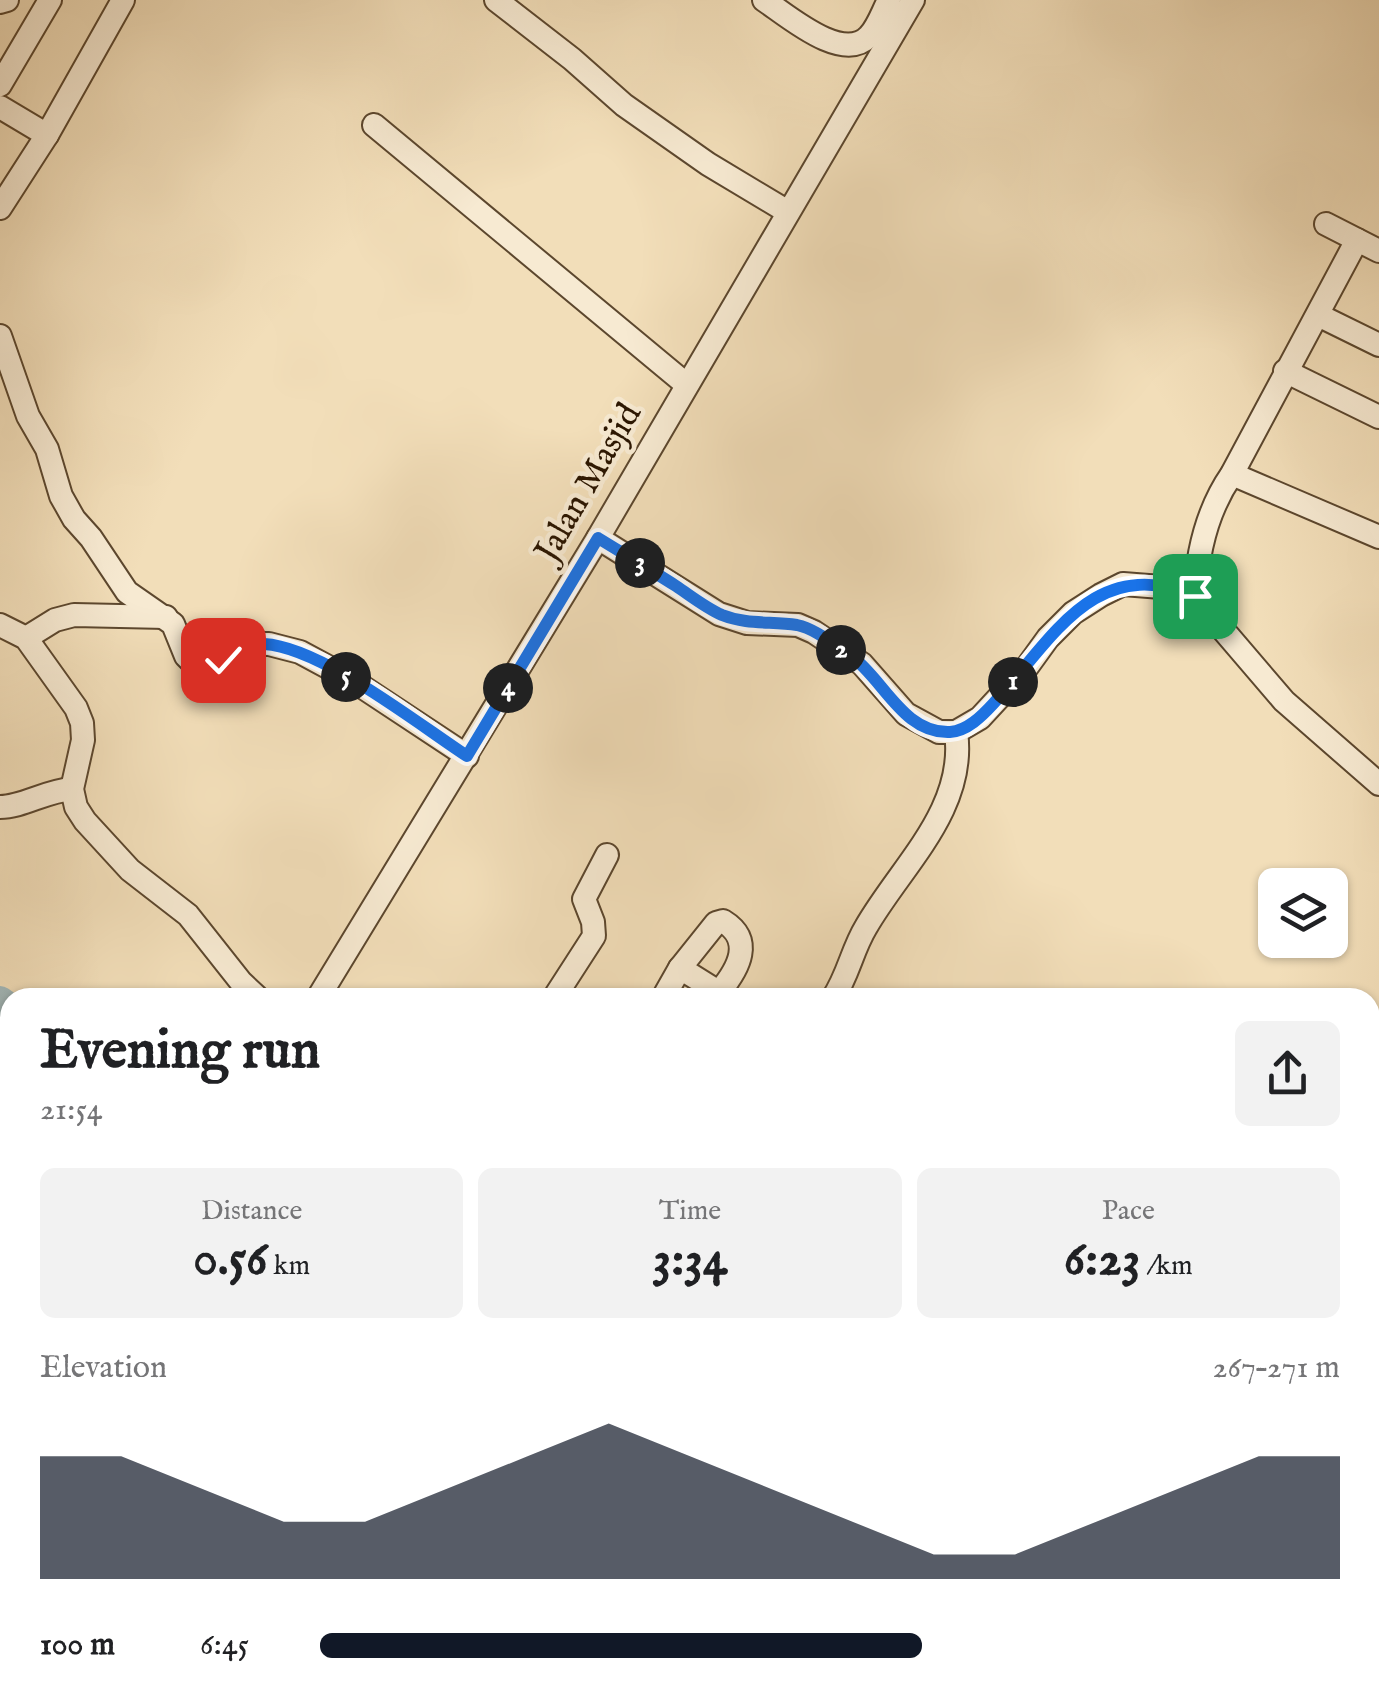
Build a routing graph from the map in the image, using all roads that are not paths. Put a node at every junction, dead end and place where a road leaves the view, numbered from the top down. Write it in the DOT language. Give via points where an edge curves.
graph roads {
  1 [pos="50,0"];
  2 [pos="123,0"];
  3 [pos="496,0"];
  4 [pos="764,0"];
  5 [pos="889,0"];
  6 [pos="913,0"];
  7 [pos="0,84"];
  8 [pos="0,108"];
  9 [pos="374,125"];
  10 [pos="47,135"];
  11 [pos="0,208"];
  12 [pos="788,212"];
  13 [pos="1326,224"];
  14 [pos="1357,240"];
  15 [pos="1379,251"];
  16 [pos="1318,315"];
  17 [pos="0,336"];
  18 [pos="1379,345"];
  19 [pos="1284,371"];
  20 [pos="687,385"];
  21 [pos="1379,417"];
  22 [pos="1232,474"];
  23 [pos="1379,536"];
  24 [pos="598,538"];
  25 [pos="127,592"];
  26 [pos="1195,596"];
  27 [pos="166,617"];
  28 [pos="118,618"];
  29 [pos="0,625"];
  30 [pos="26,638"];
  31 [pos="956,732"];
  32 [pos="467,756"];
  33 [pos="1379,784"];
  34 [pos="72,789"];
  35 [pos="0,807"];
  36 [pos="607,855"];
  37 [pos="680,968"];
  38 [pos="247,988"];
  39 [pos="324,988"];
  40 [pos="560,988"];
  41 [pos="669,988"];
  42 [pos="714,988"];
  43 [pos="727,988"];
  44 [pos="840,988"];
  1 -- 7 [label="street"];
  2 -- 10 [label="street"];
  3 -- 12 [label="street" via="624,106"];
  4 -- 5 [label="street" via="830,43 853,46 869,36"];
  6 -- 12 [label="street, Jalan Masjid"];
  8 -- 10 [label="street"];
  9 -- 20 [label="street"];
  10 -- 11 [label="street"];
  12 -- 20 [label="street, Jalan Masjid"];
  13 -- 14 [label="street"];
  14 -- 15 [label="street"];
  14 -- 16 [label="street"];
  16 -- 18 [label="street"];
  16 -- 19 [label="street"];
  17 -- 25 [label="street" via="61,496"];
  19 -- 21 [label="street"];
  19 -- 22 [label="street"];
  20 -- 24 [label="street, Jalan Masjid"];
  22 -- 23 [label="street"];
  22 -- 26 [label="street" via="1207,524"];
  24 -- 31 [label="street" via="718,614 814,632 862,664 906,714 939,732"];
  24 -- 32 [label="street, Jalan Masjid"];
  25 -- 27 [label="street"];
  25 -- 28 [label="street"];
  26 -- 31 [label="street" via="1123,584 1101,594 1048,638 980,718"];
  26 -- 33 [label="street" via="1284,701"];
  27 -- 28 [label="street"];
  27 -- 32 [label="street" via="194,664 223,660 253,644 300,652"];
  28 -- 30 [label="street" via="74,615"];
  29 -- 30 [label="street"];
  30 -- 34 [label="street" via="82,723"];
  31 -- 44 [label="street" via="954,774 938,818 866,926"];
  32 -- 39 [label="street, Jalan Masjid"];
  34 -- 35 [label="street"];
  34 -- 38 [label="street" via="76,808 96,834 188,915"];
  36 -- 40 [label="street" via="584,899 594,936"];
  37 -- 41 [label="street"];
  37 -- 42 [label="street"];
  37 -- 43 [label="street" via="722,921 742,947"];
}
